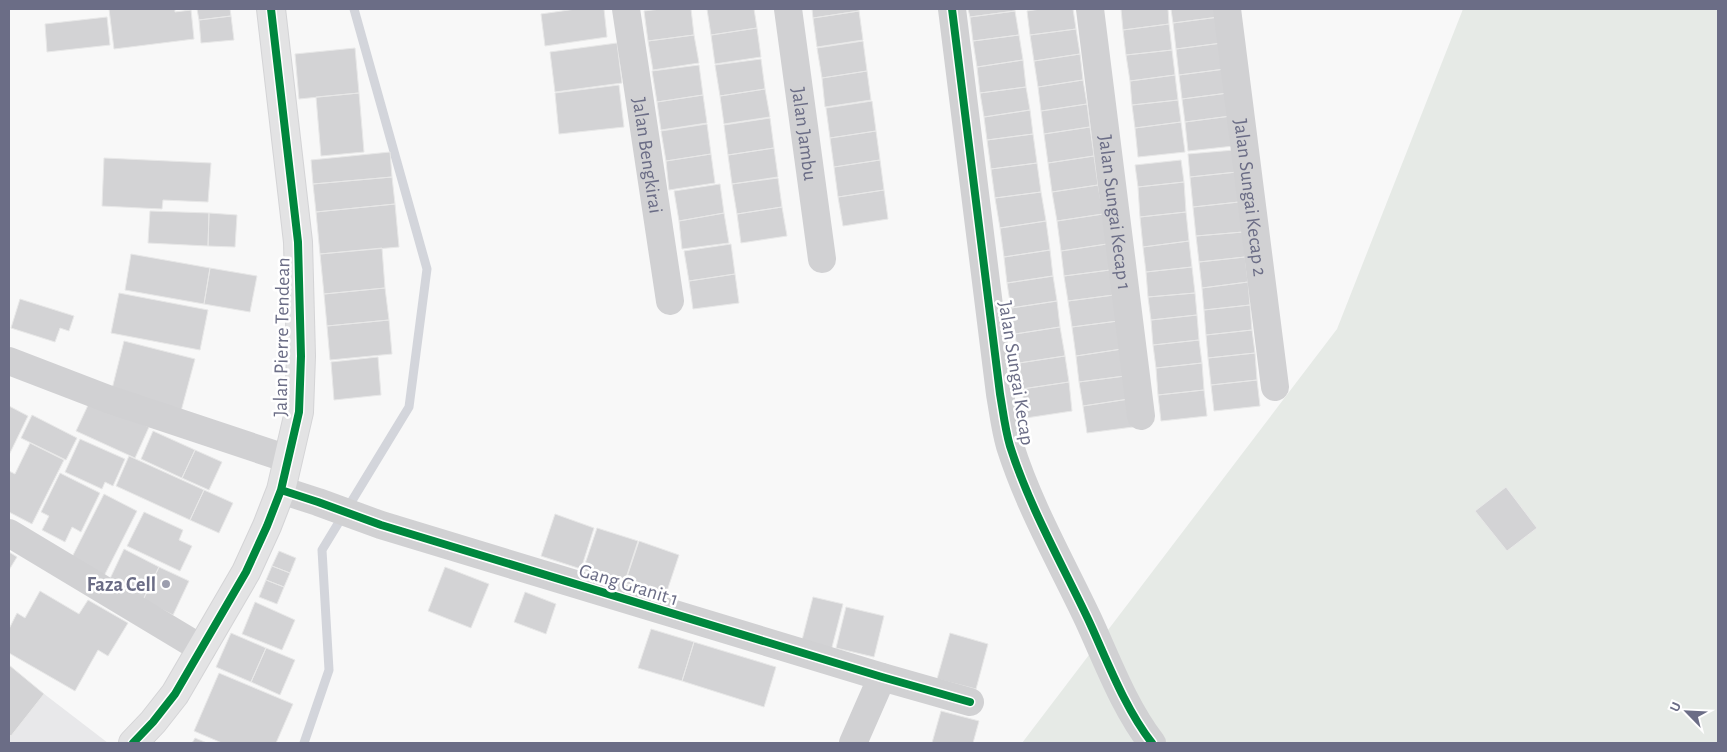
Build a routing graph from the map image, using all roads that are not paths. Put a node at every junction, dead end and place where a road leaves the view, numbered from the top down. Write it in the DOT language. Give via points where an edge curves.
graph roads {
  1 [pos="271,9"];
  2 [pos="626,9"];
  3 [pos="788,9"];
  4 [pos="952,9"];
  5 [pos="1090,9"];
  6 [pos="1227,9"];
  7 [pos="822,259"];
  8 [pos="670,300"];
  9 [pos="9,361"];
  10 [pos="1274,387"];
  11 [pos="1141,416"];
  12 [pos="288,459"];
  13 [pos="280,490"];
  14 [pos="9,533"];
  15 [pos="202,649"];
  16 [pos="882,677"];
  17 [pos="970,702"];
  18 [pos="133,743"];
  19 [pos="853,743"];
  20 [pos="1152,743"];
  1 -- 12 [label="street, Jalan Pierre Tendean" via="298,242 299,412"];
  2 -- 8 [label="street, Jalan Bengkirai"];
  3 -- 7 [label="street, Jalan Jambu"];
  4 -- 20 [label="street, Jalan Sungai Kecap" via="1000,394 1010,445 1030,500 1118,684"];
  5 -- 11 [label="street, Jalan Sungai Kecap 1"];
  6 -- 10 [label="street, Jalan Sungai Kecap 2"];
  9 -- 12 [label="street" via="108,399"];
  12 -- 13 [label="street, Jalan Pierre Tendean"];
  13 -- 15 [label="street, Jalan Pierre Tendean" via="246,572"];
  13 -- 16 [label="street, Gang Granit 1" via="381,525"];
  14 -- 15 [label="street"];
  15 -- 18 [label="street, Jalan Pierre Tendean" via="175,694"];
  16 -- 17 [label="street, Gang Granit 1"];
  16 -- 19 [label="street"];
}
